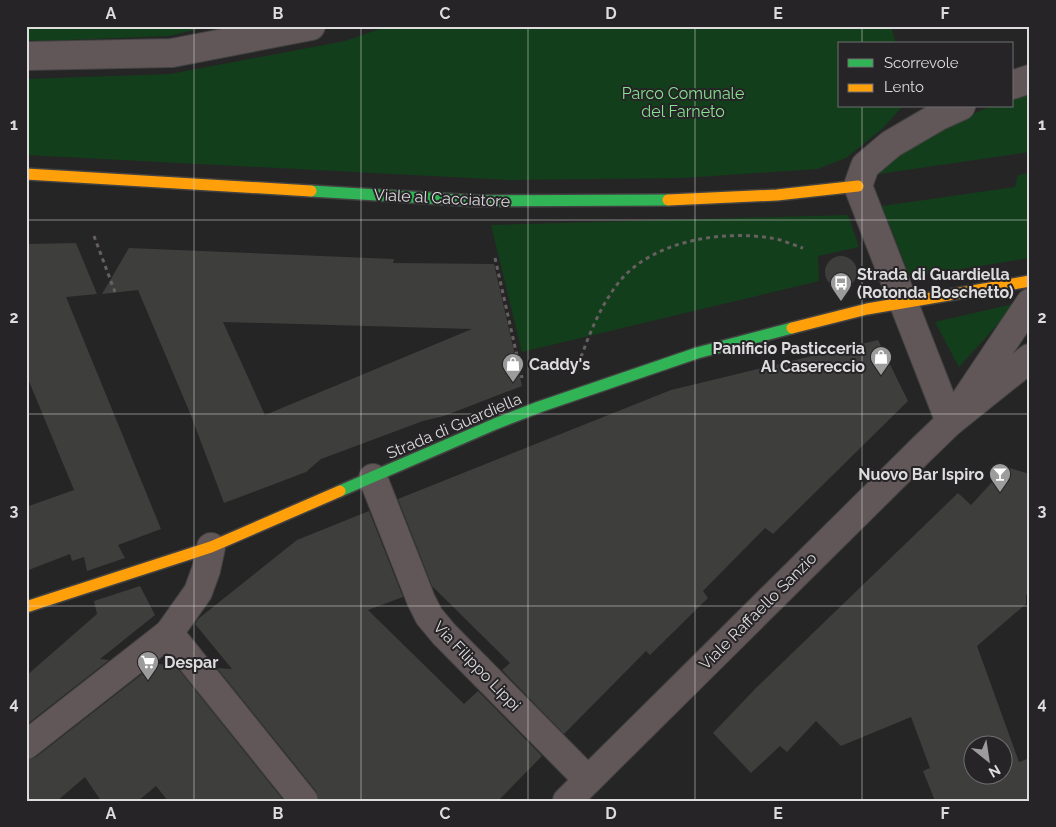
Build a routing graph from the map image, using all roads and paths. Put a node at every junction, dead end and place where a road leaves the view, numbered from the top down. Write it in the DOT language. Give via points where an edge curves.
graph roads {
  1 [pos="311,26"];
  2 [pos="26,56"];
  3 [pos="1030,79"];
  4 [pos="1014,84"];
  5 [pos="957,108"];
  6 [pos="26,174"];
  7 [pos="858,186"];
  8 [pos="94,236"];
  9 [pos="803,248"];
  10 [pos="495,258"];
  11 [pos="1030,281"];
  12 [pos="115,292"];
  13 [pos="903,302"];
  14 [pos="1030,302"];
  15 [pos="1030,358"];
  16 [pos="580,360"];
  17 [pos="523,381"];
  18 [pos="950,422"];
  19 [pos="373,478"];
  20 [pos="211,547"];
  21 [pos="26,607"];
  22 [pos="169,632"];
  23 [pos="26,745"];
  24 [pos="588,780"];
  25 [pos="304,801"];
  26 [pos="568,801"];
  1 -- 2 [label="street" via="172,53"];
  3 -- 4 [label="street"];
  5 -- 7 [label="street" via="890,144 866,166"];
  6 -- 7 [label="street, Viale al Cacciatore" via="477,201 688,200"];
  7 -- 13 [label="street"];
  8 -- 12 [label="path"];
  9 -- 16 [label="path" via="772,238 711,237 672,245 648,257 620,281 600,310"];
  10 -- 17 [label="path"];
  11 -- 13 [label="street, Strada di Guardiella"];
  13 -- 18 [label="street"];
  13 -- 19 [label="street, Strada di Guardiella" via="697,353 530,410"];
  14 -- 18 [label="street"];
  15 -- 18 [label="street"];
  18 -- 24 [label="street, Viale Raffaello Sanzio"];
  19 -- 20 [label="street, Strada di Guardiella"];
  19 -- 24 [label="street, Via Filippo Lippi" via="429,616"];
  20 -- 21 [label="street, Strada di Guardiella"];
  20 -- 22 [label="street" via="198,592"];
  22 -- 23 [label="street"];
  22 -- 25 [label="street"];
  24 -- 26 [label="street, Viale Raffaello Sanzio"];
}
